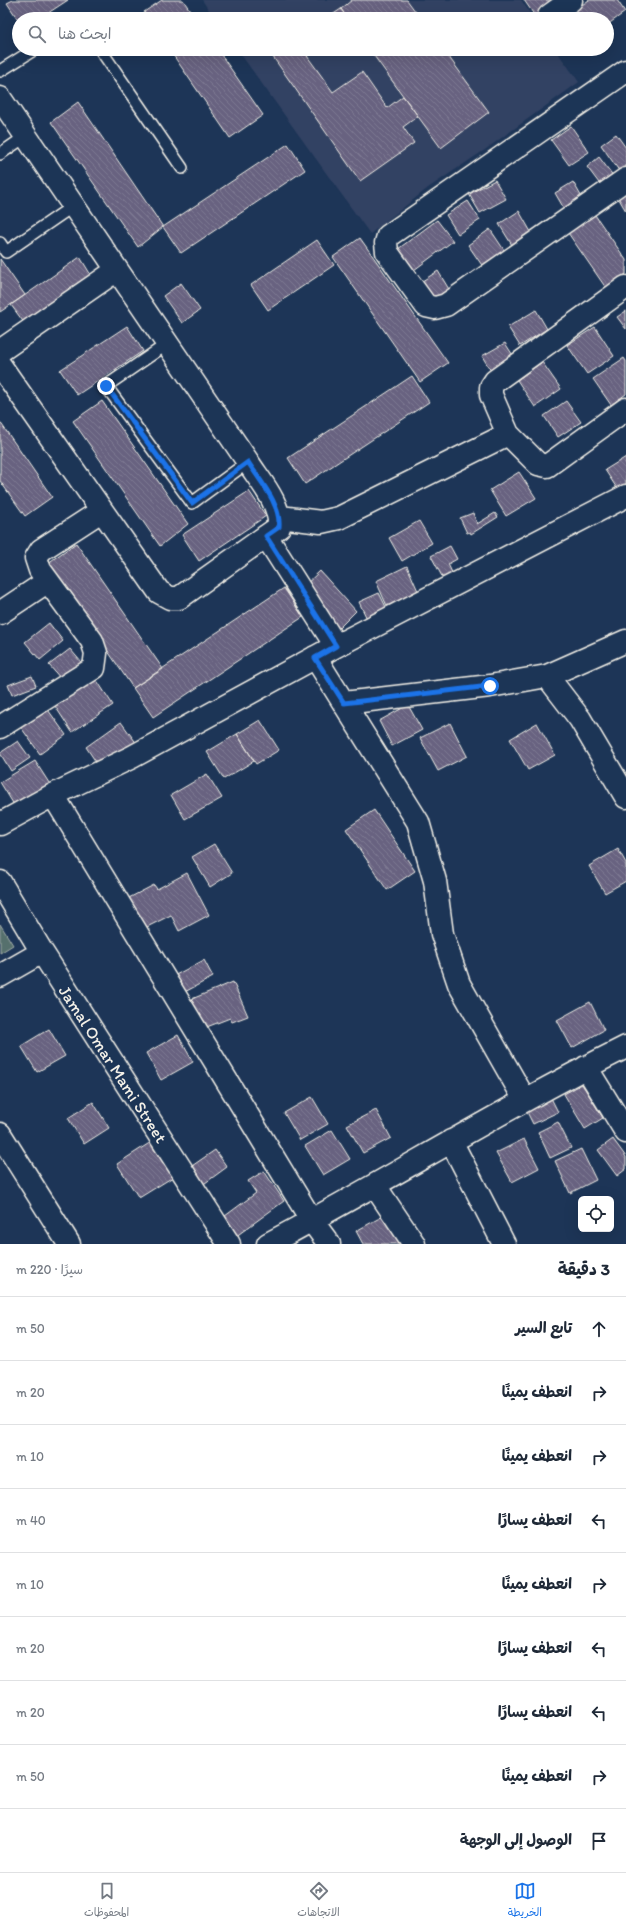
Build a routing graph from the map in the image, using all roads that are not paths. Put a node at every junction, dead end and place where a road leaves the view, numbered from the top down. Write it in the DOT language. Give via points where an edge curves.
graph roads {
  1 [pos="571,0"];
  2 [pos="554,12"];
  3 [pos="24,56"];
  4 [pos="105,56"];
  5 [pos="0,71"];
  6 [pos="626,71"];
  7 [pos="0,98"];
  8 [pos="26,136"];
  9 [pos="0,154"];
  10 [pos="182,168"];
  11 [pos="626,179"];
  12 [pos="73,206"];
  13 [pos="0,243"];
  14 [pos="117,270"];
  15 [pos="626,287"];
  16 [pos="167,344"];
  17 [pos="0,351"];
  18 [pos="0,365"];
  19 [pos="626,409"];
  20 [pos="508,434"];
  21 [pos="248,462"];
  22 [pos="626,496"];
  23 [pos="101,511"];
  24 [pos="280,517"];
  25 [pos="266,536"];
  26 [pos="48,581"];
  27 [pos="0,613"];
  28 [pos="626,641"];
  29 [pos="336,646"];
  30 [pos="315,658"];
  31 [pos="547,676"];
  32 [pos="344,703"];
  33 [pos="0,728"];
  34 [pos="53,795"];
  35 [pos="626,797"];
  36 [pos="0,824"];
  37 [pos="0,882"];
  38 [pos="42,952"];
  39 [pos="0,976"];
  40 [pos="626,1047"];
  41 [pos="586,1067"];
  42 [pos="525,1100"];
  43 [pos="626,1132"];
  44 [pos="0,1134"];
  45 [pos="451,1141"];
  46 [pos="375,1186"];
  47 [pos="312,1221"];
  48 [pos="69,1244"];
  49 [pos="229,1244"];
  50 [pos="268,1244"];
  51 [pos="329,1244"];
  52 [pos="414,1244"];
  53 [pos="504,1244"];
  1 -- 2 [label="street"];
  3 -- 5 [label="lane"];
  4 -- 10 [label="lane"];
  6 -- 11 [label="street" via="388,236 387,252 426,306 435,308 446,305"];
  7 -- 8 [label="street"];
  8 -- 9 [label="lane"];
  8 -- 12 [label="street"];
  12 -- 13 [label="lane" via="6,252"];
  12 -- 14 [label="street"];
  14 -- 16 [label="street"];
  14 -- 17 [label="street"];
  15 -- 20 [label="street" via="490,387 490,395"];
  16 -- 21 [label="street"];
  16 -- 21 [label="lane" via="106,386 192,503"];
  18 -- 23 [label="street"];
  19 -- 20 [label="street" via="547,466 538,464"];
  20 -- 24 [label="street" via="339,518 321,522"];
  21 -- 24 [label="street"];
  22 -- 29 [label="street"];
  23 -- 25 [label="street" via="159,592 170,598 179,598"];
  23 -- 26 [label="street" via="41,550 36,558 40,570"];
  24 -- 25 [label="street" via="279,527"];
  25 -- 29 [label="street"];
  26 -- 27 [label="street"];
  26 -- 33 [label="street" via="92,641 96,653 94,668"];
  28 -- 31 [label="street"];
  29 -- 30 [label="street"];
  30 -- 32 [label="street"];
  30 -- 34 [label="street" via="132,757"];
  31 -- 32 [label="street" via="490,686"];
  31 -- 35 [label="street" via="580,719"];
  32 -- 42 [label="street" via="418,822 435,881 442,934 459,984"];
  34 -- 36 [label="street"];
  34 -- 47 [label="street"];
  37 -- 38 [label="street, Jamal Omar Mami Street"];
  38 -- 39 [label="street"];
  38 -- 49 [label="street, Jamal Omar Mami Street"];
  40 -- 41 [label="street"];
  41 -- 42 [label="street"];
  41 -- 43 [label="street"];
  42 -- 45 [label="street"];
  44 -- 48 [label="street"];
  45 -- 46 [label="street"];
  45 -- 53 [label="street"];
  46 -- 47 [label="street"];
  46 -- 52 [label="street"];
  47 -- 50 [label="street"];
  47 -- 51 [label="street"];
}
